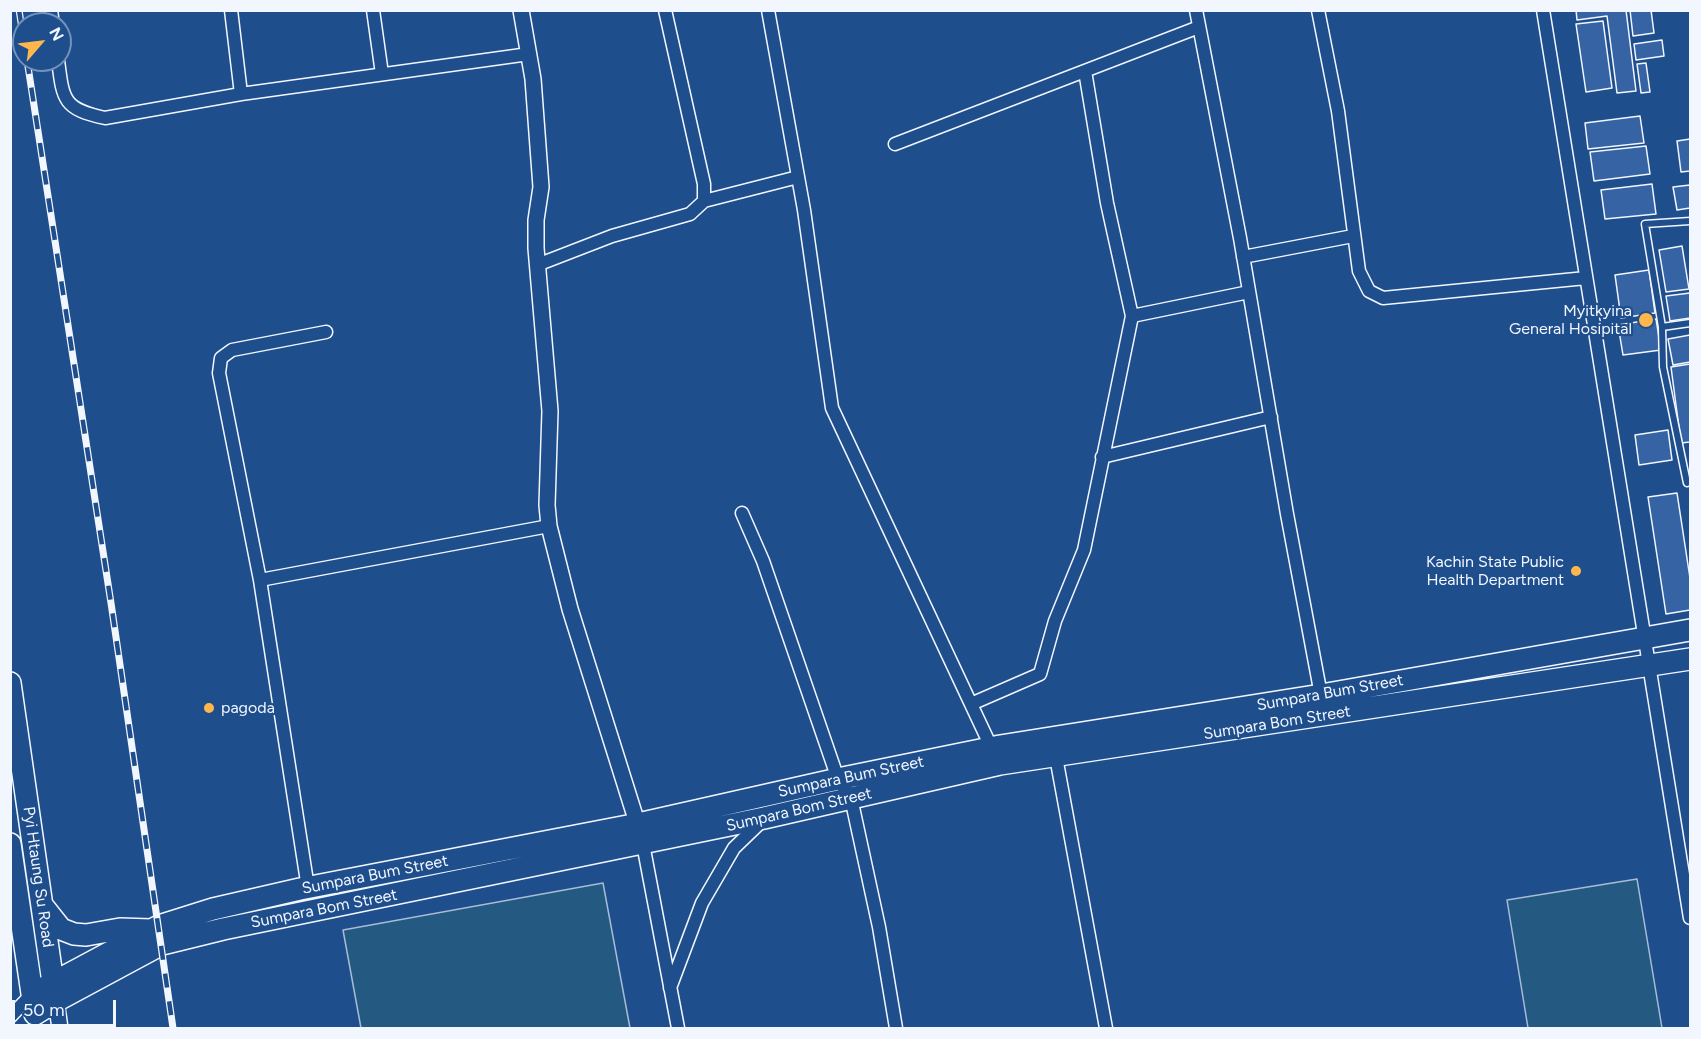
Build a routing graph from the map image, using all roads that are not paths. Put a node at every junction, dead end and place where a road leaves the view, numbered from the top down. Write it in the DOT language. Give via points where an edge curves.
graph roads {
  1 [pos="231,10"];
  2 [pos="373,10"];
  3 [pos="521,10"];
  4 [pos="665,10"];
  5 [pos="768,10"];
  6 [pos="1196,10"];
  7 [pos="1318,10"];
  8 [pos="1543,10"];
  9 [pos="1199,27"];
  10 [pos="529,54"];
  11 [pos="1085,71"];
  12 [pos="60,72"];
  13 [pos="382,74"];
  14 [pos="241,94"];
  15 [pos="895,144"];
  16 [pos="798,177"];
  17 [pos="704,201"];
  18 [pos="1690,221"];
  19 [pos="1353,236"];
  20 [pos="1243,257"];
  21 [pos="537,265"];
  22 [pos="1586,278"];
  23 [pos="1249,292"];
  24 [pos="1132,316"];
  25 [pos="1690,323"];
  26 [pos="1662,327"];
  27 [pos="326,332"];
  28 [pos="1271,417"];
  29 [pos="1102,458"];
  30 [pos="1690,483"];
  31 [pos="742,513"];
  32 [pos="549,526"];
  33 [pos="260,580"];
  34 [pos="1690,630"];
  35 [pos="1645,639"];
  36 [pos="1690,658"];
  37 [pos="1651,665"];
  38 [pos="10,683"];
  39 [pos="1321,695"];
  40 [pos="971,704"];
  41 [pos="996,756"];
  42 [pos="1056,757"];
  43 [pos="838,779"];
  44 [pos="851,798"];
  45 [pos="764,818"];
  46 [pos="641,834"];
  47 [pos="10,844"];
  48 [pos="308,888"];
  49 [pos="42,904"];
  50 [pos="1690,918"];
  51 [pos="152,930"];
  52 [pos="670,988"];
  53 [pos="55,992"];
  54 [pos="35,1012"];
  55 [pos="10,1018"];
  56 [pos="60,1029"];
  57 [pos="678,1029"];
  58 [pos="896,1029"];
  59 [pos="1106,1029"];
  1 -- 14 [label="street"];
  2 -- 13 [label="street"];
  3 -- 10 [label="street"];
  4 -- 17 [label="street" via="704,184"];
  5 -- 16 [label="street"];
  6 -- 9 [label="street"];
  7 -- 19 [label="street" via="1338,111"];
  8 -- 22 [label="street"];
  9 -- 11 [label="street"];
  9 -- 20 [label="street"];
  10 -- 13 [label="street"];
  10 -- 21 [label="street" via="541,188 536,220"];
  11 -- 15 [label="street"];
  11 -- 24 [label="street" via="1107,203"];
  12 -- 14 [label="street" via="70,106 105,118"];
  13 -- 14 [label="street"];
  16 -- 17 [label="street"];
  16 -- 40 [label="street" via="832,408"];
  17 -- 21 [label="street" via="690,214 612,236"];
  18 -- 26 [label="lane" via="1645,224"];
  19 -- 20 [label="street"];
  19 -- 22 [label="street" via="1359,270 1369,291 1383,298"];
  20 -- 23 [label="street"];
  21 -- 32 [label="street" via="550,411"];
  22 -- 35 [label="street"];
  23 -- 24 [label="street"];
  23 -- 28 [label="street"];
  24 -- 29 [label="street"];
  25 -- 26 [label="lane"];
  26 -- 30 [label="lane" via="1663,367"];
  27 -- 33 [label="street" via="232,350 221,358 219,373"];
  28 -- 29 [label="street"];
  28 -- 39 [label="street"];
  29 -- 40 [label="street" via="1084,550 1054,621 1040,674"];
  31 -- 43 [label="street"];
  32 -- 33 [label="street"];
  32 -- 46 [label="street" via="570,609"];
  33 -- 48 [label="street"];
  34 -- 35 [label="highway, Sumpara Bum Street"];
  35 -- 37 [label="street"];
  35 -- 39 [label="highway, Sumpara Bum Street"];
  36 -- 37 [label="highway, Sumpara Bom Street"];
  37 -- 42 [label="highway, Sumpara Bom Street"];
  37 -- 50 [label="street"];
  38 -- 49 [label="highway, Pyi Htaung Su Road"];
  39 -- 41 [label="highway, Sumpara Bum Street"];
  40 -- 41 [label="street"];
  41 -- 42 [label="highway, Sumpara Bom Street"];
  41 -- 43 [label="highway, Sumpara Bum Street"];
  41 -- 44 [label="highway, Sumpara Bom Street"];
  42 -- 59 [label="street"];
  43 -- 44 [label="street"];
  43 -- 46 [label="highway, Sumpara Bum Street"];
  44 -- 45 [label="highway, Sumpara Bom Street"];
  44 -- 58 [label="street"];
  45 -- 46 [label="highway, Sumpara Bom Street"];
  45 -- 52 [label="street" via="734,848 702,903"];
  46 -- 48 [label="highway, Sumpara Bum Street"];
  46 -- 52 [label="street"];
  46 -- 53 [label="highway, Sumpara Bom Street" via="162,944"];
  47 -- 54 [label="highway"];
  48 -- 51 [label="highway, Sumpara Bum Street" via="213,909"];
  49 -- 51 [label="highway" via="61,929 74,934"];
  49 -- 53 [label="highway, Pyi Htaung Su Road"];
  51 -- 53 [label="highway, Sumpara Bum Street"];
  52 -- 57 [label="street"];
  53 -- 54 [label="highway, Sumpara Bum Street"];
  53 -- 56 [label="street"];
  54 -- 55 [label="street"];
  54 -- 55 [label="street"];
}
